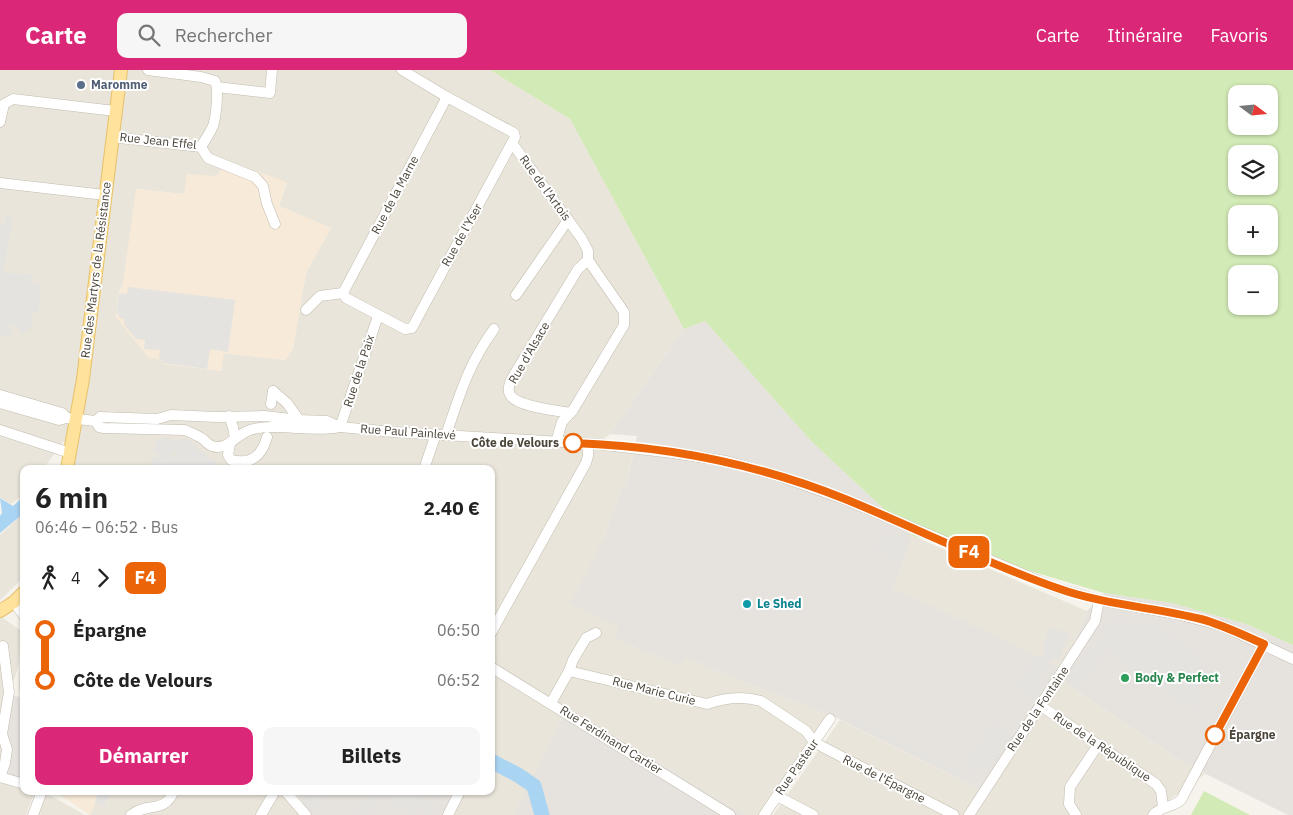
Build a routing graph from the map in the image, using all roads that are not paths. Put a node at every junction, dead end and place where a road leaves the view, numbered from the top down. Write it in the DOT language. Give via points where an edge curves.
graph roads {
  1 [pos="121,70"];
  2 [pos="272,70"];
  3 [pos="148,71"];
  4 [pos="406,73"];
  5 [pos="217,87"];
  6 [pos="447,97"];
  7 [pos="116,111"];
  8 [pos="0,122"];
  9 [pos="112,137"];
  10 [pos="512,143"];
  11 [pos="201,147"];
  12 [pos="0,183"];
  13 [pos="105,195"];
  14 [pos="568,220"];
  15 [pos="275,224"];
  16 [pos="588,260"];
  17 [pos="343,293"];
  18 [pos="516,295"];
  19 [pos="306,310"];
  20 [pos="378,316"];
  21 [pos="494,329"];
  22 [pos="0,395"];
  23 [pos="0,403"];
  24 [pos="271,404"];
  25 [pos="569,413"];
  26 [pos="229,416"];
  27 [pos="161,418"];
  28 [pos="72,419"];
  29 [pos="299,420"];
  30 [pos="96,421"];
  31 [pos="340,427"];
  32 [pos="0,430"];
  33 [pos="160,430"];
  34 [pos="441,435"];
  35 [pos="267,437"];
  36 [pos="232,441"];
  37 [pos="556,442"];
  38 [pos="592,444"];
  39 [pos="70,453"];
  40 [pos="68,465"];
  41 [pos="426,465"];
  42 [pos="20,596"];
  43 [pos="1099,600"];
  44 [pos="14,602"];
  45 [pos="20,610"];
  46 [pos="0,611"];
  47 [pos="495,626"];
  48 [pos="596,633"];
  49 [pos="1264,644"];
  50 [pos="3,646"];
  51 [pos="1293,659"];
  52 [pos="495,669"];
  53 [pos="569,671"];
  54 [pos="551,702"];
  55 [pos="1041,706"];
  56 [pos="830,719"];
  57 [pos="814,742"];
  58 [pos="1098,745"];
  59 [pos="0,777"];
  60 [pos="20,783"];
  61 [pos="40,795"];
  62 [pos="172,795"];
  63 [pos="273,795"];
  64 [pos="288,795"];
  65 [pos="458,795"];
  66 [pos="777,796"];
  67 [pos="1163,807"];
  68 [pos="165,811"];
  69 [pos="33,815"];
  70 [pos="131,815"];
  71 [pos="261,815"];
  72 [pos="306,815"];
  73 [pos="448,815"];
  74 [pos="730,815"];
  75 [pos="764,815"];
  76 [pos="813,815"];
  77 [pos="954,815"];
  78 [pos="969,815"];
  79 [pos="1076,815"];
  80 [pos="1153,815"];
  1 -- 7 [label="main road, Rue des Martyrs de la Résistance"];
  2 -- 5 [label="street" via="270,93"];
  3 -- 5 [label="street" via="208,78 215,81"];
  4 -- 6 [label="street, Rue de l'Artois"];
  5 -- 11 [label="street, Rue Jean Effel" via="214,123"];
  6 -- 10 [label="street, Rue de l'Artois" via="514,133 516,137"];
  6 -- 17 [label="street, Rue de la Marne"];
  7 -- 8 [label="street" via="13,99 4,104"];
  7 -- 9 [label="main road, Rue des Martyrs de la Résistance"];
  9 -- 11 [label="street, Rue Jean Effel"];
  9 -- 13 [label="main road, Rue des Martyrs de la Résistance"];
  10 -- 14 [label="street, Rue de l'Artois"];
  10 -- 20 [label="street, Rue de l'Yser" via="412,328 405,329"];
  11 -- 15 [label="street" via="208,158 255,177 262,186"];
  12 -- 13 [label="street"];
  13 -- 28 [label="main road, Rue des Martyrs de la Résistance" via="83,379"];
  14 -- 16 [label="street, Rue de l'Artois" via="586,245"];
  14 -- 18 [label="street"];
  16 -- 25 [label="street, Rue de l'Artois" via="622,307 625,318 621,330"];
  16 -- 25 [label="street, Rue d'Alsace" via="578,269 509,388 511,396 519,402"];
  17 -- 19 [label="street" via="320,296"];
  17 -- 20 [label="street" via="346,298"];
  20 -- 31 [label="street, Rue de la Paix"];
  21 -- 34 [label="street" via="470,369"];
  22 -- 28 [label="street" via="62,413"];
  23 -- 28 [label="street" via="59,420"];
  24 -- 29 [label="street" via="273,391"];
  25 -- 37 [label="street" via="562,422"];
  26 -- 27 [label="street" via="171,415"];
  26 -- 29 [label="street"];
  26 -- 36 [label="street" via="233,427"];
  27 -- 30 [label="street" via="100,417"];
  27 -- 33 [label="street"];
  28 -- 30 [label="street"];
  28 -- 39 [label="main road, Rue des Martyrs de la Résistance"];
  29 -- 31 [label="street" via="327,421"];
  30 -- 33 [label="street" via="99,427 104,428"];
  31 -- 34 [label="street, Rue Paul Painlevé"];
  31 -- 36 [label="street" via="327,430 257,428"];
  32 -- 39 [label="street"];
  33 -- 36 [label="street" via="185,430 212,446"];
  34 -- 37 [label="street, Rue Paul Painlevé"];
  34 -- 41 [label="street"];
  35 -- 36 [label="street" via="259,454 243,461 231,460 228,455"];
  37 -- 38 [label="street, Rue Paul Painlevé"];
  38 -- 43 [label="street, Rue Paul Painlevé" via="682,454 762,470 844,499 1037,581"];
  38 -- 47 [label="street" via="586,463"];
  39 -- 40 [label="main road, Rue des Martyrs de la Résistance"];
  42 -- 44 [label="main road"];
  43 -- 49 [label="street, Rue Paul Painlevé" via="1200,619"];
  43 -- 55 [label="street, Rue de la Fontaine" via="1095,622"];
  44 -- 45 [label="street"];
  44 -- 46 [label="main road"];
  48 -- 53 [label="street" via="586,638"];
  49 -- 51 [label="street, Rue Paul Painlevé"];
  49 -- 67 [label="street" via="1180,800 1176,805"];
  50 -- 59 [label="street" via="9,692 2,734 7,749"];
  52 -- 54 [label="street, Rue Ferdinand Cartier"];
  53 -- 54 [label="street"];
  53 -- 57 [label="street, Rue Marie Curie" via="707,704 726,698 761,701 806,731"];
  54 -- 74 [label="street, Rue Ferdinand Cartier"];
  55 -- 58 [label="street, Rue de la République"];
  55 -- 78 [label="street, Rue de la Fontaine"];
  56 -- 57 [label="street, Rue Pasteur"];
  57 -- 66 [label="street, Rue Pasteur"];
  57 -- 77 [label="street, Rue de l'Épargne"];
  58 -- 67 [label="street, Rue de la République" via="1159,787"];
  58 -- 79 [label="street" via="1070,787 1069,804"];
  59 -- 60 [label="street"];
  61 -- 69 [label="street"];
  62 -- 68 [label="street"];
  63 -- 71 [label="street"];
  64 -- 72 [label="street"];
  65 -- 73 [label="street"];
  66 -- 75 [label="street, Rue Pasteur"];
  66 -- 76 [label="street"];
  67 -- 80 [label="street"];
  68 -- 70 [label="street" via="138,810"];
}
